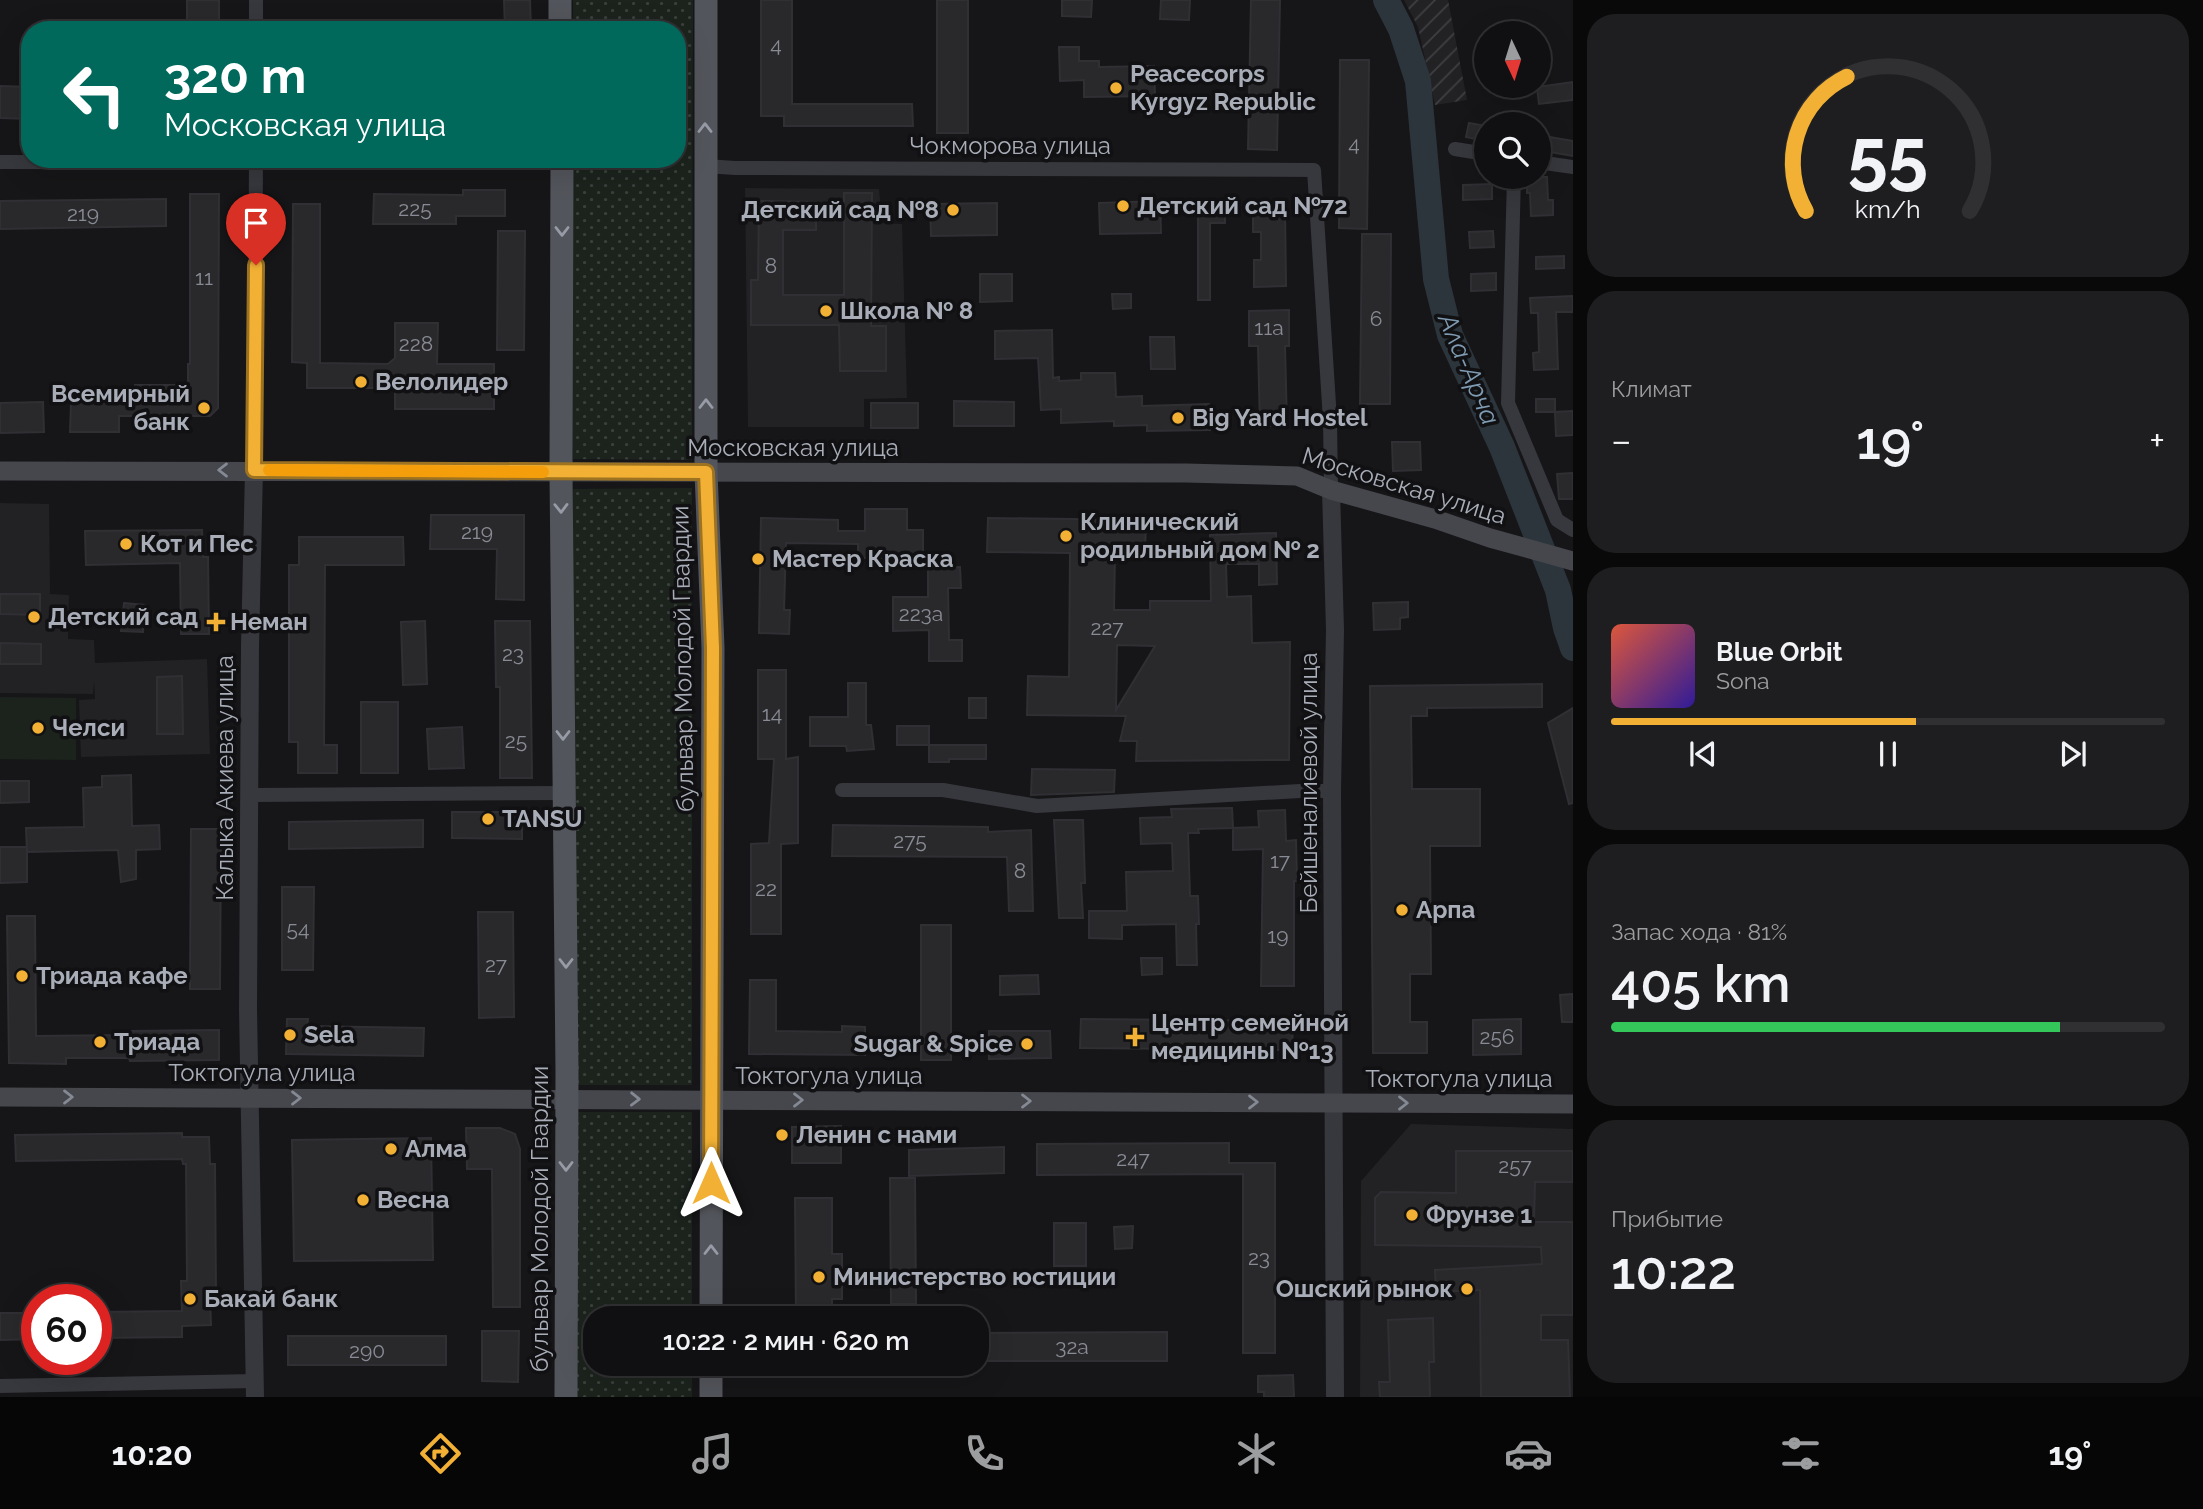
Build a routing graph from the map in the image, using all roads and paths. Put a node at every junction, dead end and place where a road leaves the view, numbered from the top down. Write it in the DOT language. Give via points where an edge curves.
graph roads {
  1 [pos="256,0"];
  2 [pos="560,0"];
  3 [pos="706,0"];
  4 [pos="256,21"];
  5 [pos="560,21"];
  6 [pos="1455,149"];
  7 [pos="1474,152"];
  8 [pos="0,162"];
  9 [pos="21,162"];
  10 [pos="1551,164"];
  11 [pos="705,166"];
  12 [pos="1573,167"];
  13 [pos="256,168"];
  14 [pos="562,168"];
  15 [pos="1314,170"];
  16 [pos="1514,189"];
  17 [pos="254,470"];
  18 [pos="0,471"];
  19 [pos="706,472"];
  20 [pos="561,473"];
  21 [pos="1331,490"];
  22 [pos="1573,530"];
  23 [pos="1573,561"];
  24 [pos="842,790"];
  25 [pos="1332,791"];
  26 [pos="564,793"];
  27 [pos="248,795"];
  28 [pos="0,1097"];
  29 [pos="250,1098"];
  30 [pos="566,1098"];
  31 [pos="711,1100"];
  32 [pos="1335,1102"];
  33 [pos="1573,1104"];
  34 [pos="711,1306"];
  35 [pos="711,1376"];
  36 [pos="0,1386"];
  37 [pos="255,1389"];
  38 [pos="566,1397"];
  39 [pos="710,1397"];
  40 [pos="1335,1397"];
  1 -- 4 [label="street"];
  2 -- 5 [label="main road"];
  11 -- 3 [label="main road, бульвар Молодой Гвардии, one-way"];
  6 -- 7 [label="street"];
  8 -- 9 [label="street"];
  10 -- 12 [label="street"];
  11 -- 15 [label="street, Чокморова улица"];
  19 -- 11 [label="main road, бульвар Молодой Гвардии, one-way"];
  13 -- 17 [label="street, Калыка Акиева улица"];
  14 -- 20 [label="main road, бульвар Молодой Гвардии, one-way"];
  15 -- 21 [label="street, Бейшеналиевой улица"];
  16 -- 22 [label="street" via="1508,403 1557,520"];
  17 -- 18 [label="main road, Московская улица, one-way"];
  17 -- 20 [label="main road, Московская улица"];
  17 -- 27 [label="street, Калыка Акиева улица"];
  19 -- 20 [label="main road, Московская улица"];
  19 -- 21 [label="main road, Московская улица" via="1262,475 1297,477"];
  19 -- 31 [label="main road, бульвар Молодой Гвардии" via="713,648"];
  20 -- 26 [label="main road, бульвар Молодой Гвардии, one-way"];
  21 -- 23 [label="main road, Московская улица"];
  21 -- 25 [label="street, Бейшеналиевой улица" via="1335,630"];
  24 -- 25 [label="street" via="943,790 1037,806"];
  25 -- 32 [label="street, Бейшеналиевой улица"];
  26 -- 27 [label="street"];
  26 -- 30 [label="main road, бульвар Молодой Гвардии, one-way"];
  27 -- 29 [label="street, Калыка Акиева улица"];
  28 -- 29 [label="main road, Токтогула улица, one-way"];
  29 -- 30 [label="main road, Токтогула улица, one-way"];
  29 -- 37 [label="street, Калыка Акиева улица"];
  30 -- 31 [label="main road, Токтогула улица, one-way"];
  30 -- 38 [label="main road, бульвар Молодой Гвардии, one-way"];
  31 -- 32 [label="main road, Токтогула улица, one-way"];
  34 -- 31 [label="main road, бульвар Молодой Гвардии, one-way"];
  32 -- 33 [label="main road, Токтогула улица, one-way"];
  32 -- 40 [label="street, Бейшеналиевой улица"];
  35 -- 39 [label="main road"];
  36 -- 37 [label="street"];
}
